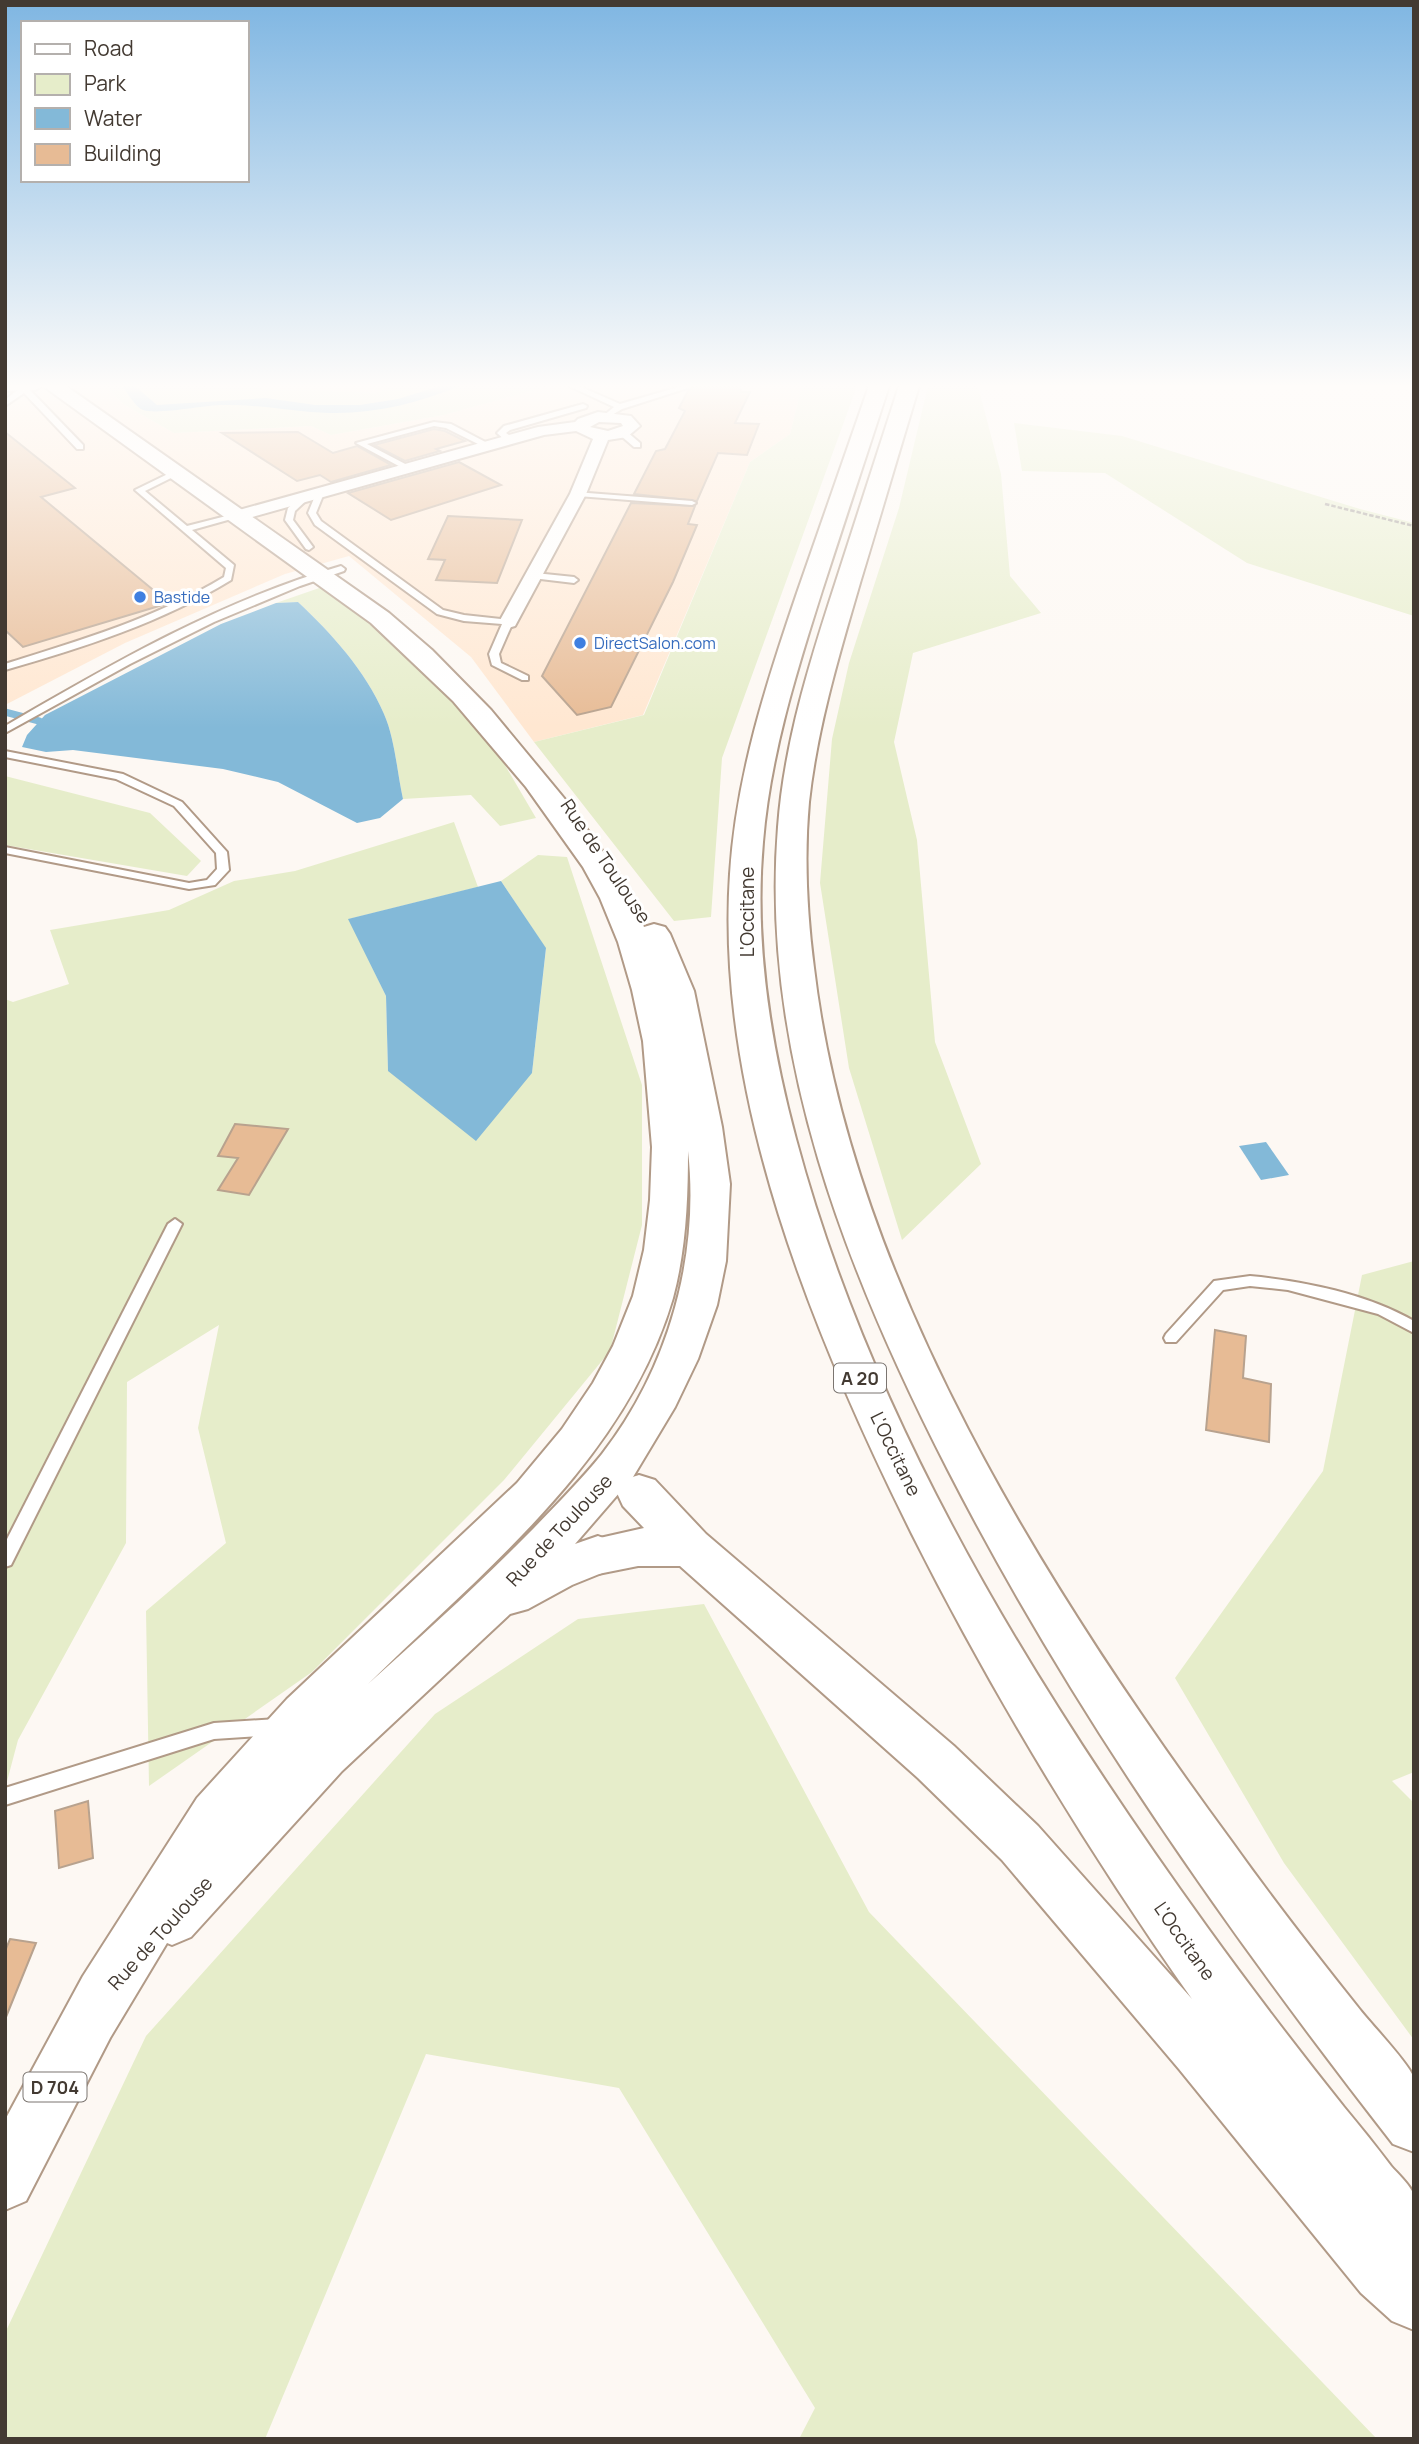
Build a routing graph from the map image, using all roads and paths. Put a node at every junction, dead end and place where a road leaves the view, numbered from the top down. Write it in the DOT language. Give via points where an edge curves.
graph roads {
  1 [pos="151,500"];
  2 [pos="224,500"];
  3 [pos="229,500"];
  4 [pos="296,500"];
  5 [pos="306,500"];
  6 [pos="313,500"];
  7 [pos="575,500"];
  8 [pos="650,500"];
  9 [pos="840,500"];
  10 [pos="874,500"];
  11 [pos="692,503"];
  12 [pos="1325,504"];
  13 [pos="248,514"];
  14 [pos="1414,526"];
  15 [pos="185,529"];
  16 [pos="309,547"];
  17 [pos="330,572"];
  18 [pos="536,576"];
  19 [pos="574,580"];
  20 [pos="508,622"];
  21 [pos="5,667"];
  22 [pos="525,678"];
  23 [pos="10,727"];
  24 [pos="5,754"];
  25 [pos="5,850"];
  26 [pos="687,1128"];
  27 [pos="175,1224"];
  28 [pos="1414,1328"];
  29 [pos="1171,1338"];
  30 [pos="588,1426"];
  31 [pos="629,1479"];
  32 [pos="690,1547"];
  33 [pos="5,1560"];
  34 [pos="485,1609"];
  35 [pos="308,1740"];
  36 [pos="5,1797"];
  37 [pos="1414,2123"];
  38 [pos="5,2180"];
  39 [pos="1414,2242"];
  40 [pos="1414,2299"];
  1 -- 15 [label="lane"];
  2 -- 13 [label="main road, Rue de Toulouse"];
  3 -- 13 [label="main road, Rue de Toulouse"];
  4 -- 13 [label="street"];
  5 -- 16 [label="lane" via="291,510 289,520"];
  6 -- 20 [label="lane" via="312,513 318,523 440,612"];
  7 -- 18 [label="street"];
  8 -- 11 [label="lane"];
  9 -- 39 [label="main road, L'Occitane / A 20" via="780,679 760,758 748,833 745,892 750,1005 765,1089 810,1251 840,1335 957,1580 1031,1707 1176,1930"];
  10 -- 37 [label="main road, A 20" via="826,657 797,785 790,893 795,951 812,1067 830,1138 874,1267 905,1339 1024,1570 1103,1700 1207,1853 1325,2014"];
  12 -- 14 [label="path"];
  13 -- 15 [label="lane"];
  13 -- 16 [label="main road, Rue de Toulouse"];
  13 -- 17 [label="main road, Rue de Toulouse"];
  15 -- 21 [label="lane" via="231,567 228,578 143,623"];
  16 -- 17 [label="main road, Rue de Toulouse"];
  17 -- 23 [label="lane" via="217,618"];
  17 -- 26 [label="main road, Rue de Toulouse" via="450,681 520,761 594,860 617,900 636,948 666,1071"];
  18 -- 19 [label="lane"];
  18 -- 20 [label="street"];
  20 -- 22 [label="lane" via="494,654 497,665"];
  24 -- 25 [label="lane" via="119,776 178,804 221,852 223,870 211,883 189,887"];
  26 -- 30 [label="main road, Rue de Toulouse" via="666,1207 653,1294 620,1371"];
  26 -- 31 [label="main road, Rue de Toulouse" via="711,1184 706,1261 697,1305"];
  27 -- 33 [label="lane"];
  28 -- 29 [label="lane" via="1383,1310 1288,1285 1250,1281 1219,1285"];
  30 -- 31 [label="main road"];
  30 -- 35 [label="main road, Rue de Toulouse" via="544,1483"];
  31 -- 32 [label="main road"];
  31 -- 34 [label="main road, Rue de Toulouse"];
  32 -- 34 [label="main road" via="638,1547 598,1555"];
  32 -- 40 [label="main road" via="936,1762 1020,1843 1383,2271"];
  34 -- 35 [label="main road, Rue de Toulouse"];
  35 -- 36 [label="lane" via="214,1731"];
  35 -- 38 [label="main road, Rue de Toulouse / D 704" via="104,1994"];
}
